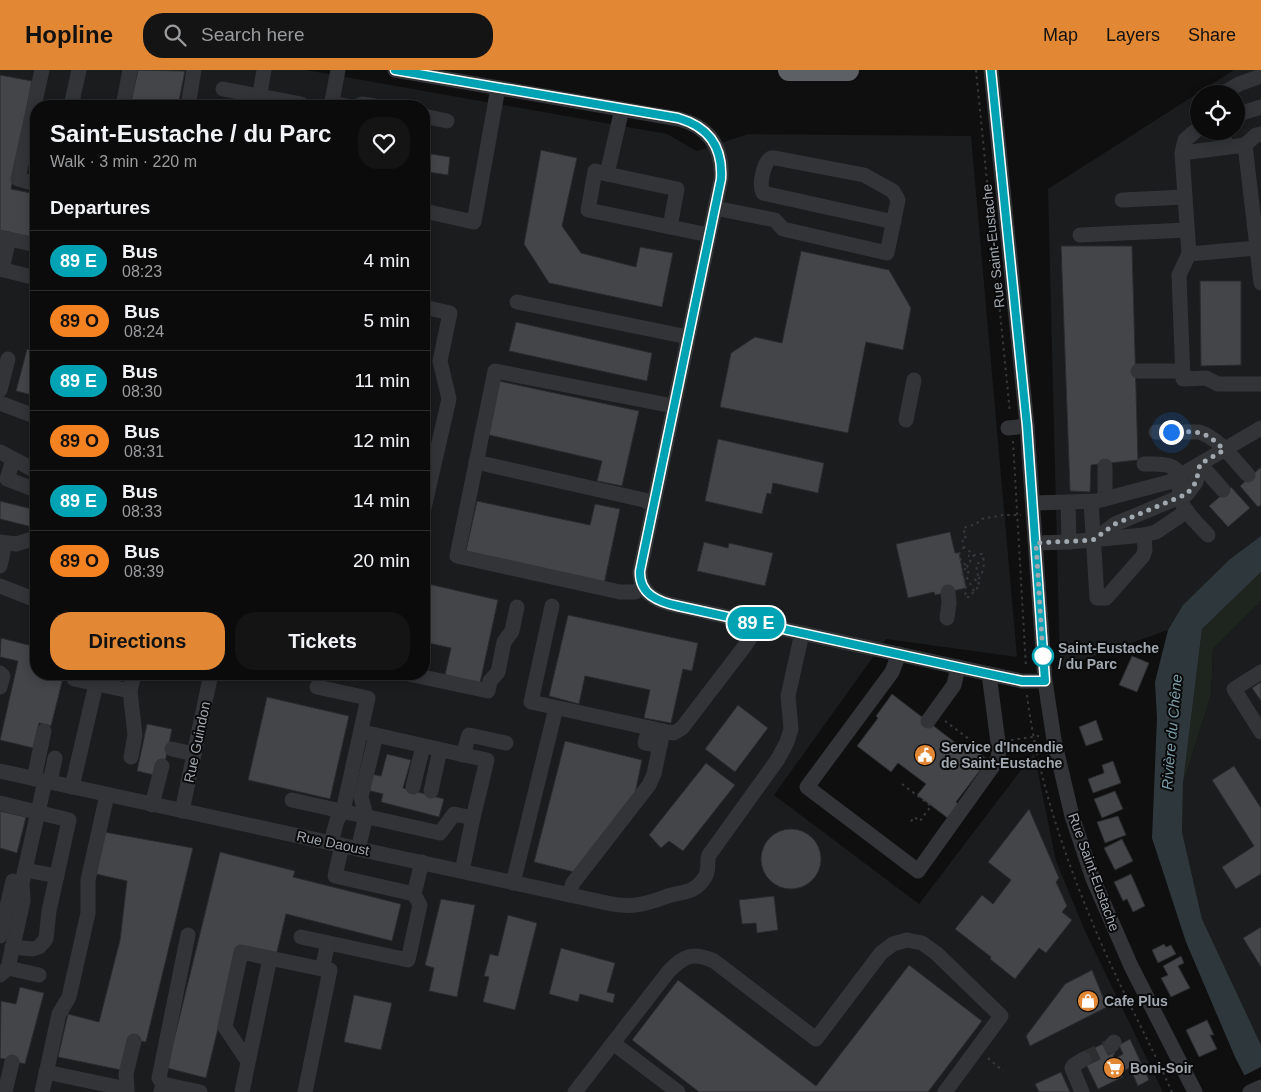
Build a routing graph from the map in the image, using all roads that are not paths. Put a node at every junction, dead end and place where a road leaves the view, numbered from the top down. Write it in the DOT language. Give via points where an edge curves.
graph roads {
  1 [pos="42,70"];
  2 [pos="79,70"];
  3 [pos="130,70"];
  4 [pos="194,70"];
  5 [pos="264,70"];
  6 [pos="338,70"];
  7 [pos="395,70"];
  8 [pos="789,70"];
  9 [pos="848,70"];
  10 [pos="991,70"];
  11 [pos="1261,76"];
  12 [pos="1237,85"];
  13 [pos="498,88"];
  14 [pos="223,89"];
  15 [pos="35,100"];
  16 [pos="72,100"];
  17 [pos="124,100"];
  18 [pos="189,100"];
  19 [pos="256,100"];
  20 [pos="259,100"];
  21 [pos="332,100"];
  22 [pos="1261,107"];
  23 [pos="622,109"];
  24 [pos="1245,112"];
  25 [pos="430,117"];
  26 [pos="447,121"];
  27 [pos="30,124"];
  28 [pos="1261,134"];
  29 [pos="1190,136"];
  30 [pos="1224,140"];
  31 [pos="1245,145"];
  32 [pos="1227,147"];
  33 [pos="1182,153"];
  34 [pos="607,174"];
  35 [pos="30,182"];
  36 [pos="1185,197"];
  37 [pos="1122,200"];
  38 [pos="715,208"];
  39 [pos="430,212"];
  40 [pos="894,222"];
  41 [pos="670,227"];
  42 [pos="1188,230"];
  43 [pos="709,235"];
  44 [pos="1080,235"];
  45 [pos="4,238"];
  46 [pos="1258,242"];
  47 [pos="30,244"];
  48 [pos="1189,254"];
  49 [pos="1,269"];
  50 [pos="30,276"];
  51 [pos="1261,283"];
  52 [pos="518,302"];
  53 [pos="430,308"];
  54 [pos="688,337"];
  55 [pos="8,359"];
  56 [pos="1183,371"];
  57 [pos="1138,372"];
  58 [pos="914,380"];
  59 [pos="1261,384"];
  60 [pos="0,390"];
  61 [pos="0,403"];
  62 [pos="673,406"];
  63 [pos="29,414"];
  64 [pos="906,420"];
  65 [pos="1027,426"];
  66 [pos="1261,428"];
  67 [pos="1156,432"];
  68 [pos="1010,434"];
  69 [pos="1224,450"];
  70 [pos="7,456"];
  71 [pos="476,462"];
  72 [pos="1144,464"];
  73 [pos="1200,464"];
  74 [pos="1105,466"];
  75 [pos="30,468"];
  76 [pos="1248,475"];
  77 [pos="1179,476"];
  78 [pos="3,481"];
  79 [pos="430,481"];
  80 [pos="30,488"];
  81 [pos="1223,490"];
  82 [pos="1098,500"];
  83 [pos="1068,502"];
  84 [pos="1033,503"];
  85 [pos="653,505"];
  86 [pos="1183,505"];
  87 [pos="1208,534"];
  88 [pos="1144,535"];
  89 [pos="30,540"];
  90 [pos="1093,540"];
  91 [pos="2,542"];
  92 [pos="1069,542"];
  93 [pos="1036,543"];
  94 [pos="0,566"];
  95 [pos="0,586"];
  96 [pos="643,587"];
  97 [pos="948,592"];
  98 [pos="30,598"];
  99 [pos="552,606"];
  100 [pos="517,607"];
  101 [pos="947,618"];
  102 [pos="756,623"];
  103 [pos="802,634"];
  104 [pos="899,654"];
  105 [pos="958,667"];
  106 [pos="1261,672"];
  107 [pos="0,673"];
  108 [pos="989,674"];
  109 [pos="430,679"];
  110 [pos="78,680"];
  111 [pos="133,680"];
  112 [pos="210,680"];
  113 [pos="1045,681"];
  114 [pos="96,684"];
  115 [pos="0,687"];
  116 [pos="317,687"];
  117 [pos="130,691"];
  118 [pos="556,708"];
  119 [pos="931,717"];
  120 [pos="44,731"];
  121 [pos="1261,732"];
  122 [pos="369,733"];
  123 [pos="657,735"];
  124 [pos="506,743"];
  125 [pos="423,746"];
  126 [pos="172,749"];
  127 [pos="440,750"];
  128 [pos="194,754"];
  129 [pos="463,755"];
  130 [pos="131,757"];
  131 [pos="56,758"];
  132 [pos="162,766"];
  133 [pos="0,772"];
  134 [pos="43,781"];
  135 [pos="72,787"];
  136 [pos="413,787"];
  137 [pos="431,791"];
  138 [pos="107,795"];
  139 [pos="292,800"];
  140 [pos="0,803"];
  141 [pos="152,805"];
  142 [pos="182,811"];
  143 [pos="343,811"];
  144 [pos="39,812"];
  145 [pos="366,816"];
  146 [pos="473,818"];
  147 [pos="337,844"];
  148 [pos="358,849"];
  149 [pos="422,862"];
  150 [pos="462,871"];
  151 [pos="57,876"];
  152 [pos="15,878"];
  153 [pos="513,882"];
  154 [pos="414,894"];
  155 [pos="569,895"];
  156 [pos="188,935"];
  157 [pos="0,936"];
  158 [pos="301,938"];
  159 [pos="328,943"];
  160 [pos="12,947"];
  161 [pos="270,958"];
  162 [pos="322,969"];
  163 [pos="4,972"];
  164 [pos="39,975"];
  165 [pos="138,1043"];
  166 [pos="613,1043"];
  167 [pos="249,1058"];
  168 [pos="1084,1058"];
  169 [pos="12,1062"];
  170 [pos="46,1072"];
  171 [pos="1261,1087"];
  172 [pos="162,1088"];
  173 [pos="127,1091"];
  174 [pos="5,1092"];
  175 [pos="42,1092"];
  176 [pos="200,1092"];
  177 [pos="242,1092"];
  178 [pos="305,1092"];
  179 [pos="575,1092"];
  180 [pos="678,1092"];
  181 [pos="945,1092"];
  182 [pos="1082,1092"];
  183 [pos="1195,1092"];
  184 [pos="1251,1092"];
  1 -- 15 [label="street"];
  2 -- 16 [label="street"];
  3 -- 17 [label="street"];
  4 -- 18 [label="street"];
  5 -- 20 [label="street"];
  6 -- 21 [label="street"];
  7 -- 13 [label="street"];
  8 -- 9 [label="highway"];
  10 -- 65 [label="street, Rue Saint-Eustache"];
  11 -- 12 [label="street"];
  13 -- 23 [label="street"];
  13 -- 39 [label="street" via="474,222"];
  14 -- 19 [label="street"];
  22 -- 24 [label="street"];
  23 -- 34 [label="street"];
  23 -- 38 [label="street" via="688,121 708,134 721,162"];
  25 -- 26 [label="street"];
  27 -- 35 [label="street" via="18,179"];
  28 -- 31 [label="street"];
  29 -- 33 [label="street" via="1185,140"];
  30 -- 32 [label="street"];
  31 -- 32 [label="street"];
  31 -- 46 [label="street"];
  32 -- 33 [label="street"];
  33 -- 36 [label="street"];
  34 -- 41 [label="street" via="677,189"];
  34 -- 41 [label="street" via="595,171 588,210"];
  36 -- 37 [label="street"];
  36 -- 42 [label="street"];
  38 -- 40 [label="street" via="775,220 783,229 887,253"];
  38 -- 43 [label="street"];
  40 -- 40 [label="street" via="764,193 761,184 766,163 775,158 871,178 896,194"];
  41 -- 43 [label="street"];
  42 -- 44 [label="street"];
  42 -- 48 [label="street"];
  43 -- 54 [label="street"];
  45 -- 47 [label="street"];
  45 -- 49 [label="street"];
  46 -- 48 [label="street"];
  46 -- 51 [label="street"];
  48 -- 56 [label="street" via="1179,275"];
  49 -- 50 [label="street"];
  52 -- 54 [label="street"];
  53 -- 79 [label="street" via="450,313 440,361 448,399"];
  54 -- 62 [label="street"];
  55 -- 60 [label="street"];
  56 -- 57 [label="street"];
  56 -- 59 [label="street" via="1183,379 1206,378 1218,384"];
  58 -- 64 [label="street"];
  61 -- 63 [label="street"];
  62 -- 71 [label="street" via="495,371"];
  62 -- 85 [label="street"];
  65 -- 68 [label="street"];
  65 -- 84 [label="street, Rue Saint-Eustache"];
  66 -- 69 [label="street"];
  67 -- 69 [label="street" via="1199,432 1211,437"];
  69 -- 73 [label="street"];
  69 -- 76 [label="street"];
  70 -- 75 [label="street"];
  70 -- 78 [label="street"];
  71 -- 85 [label="street" via="644,500"];
  71 -- 96 [label="street" via="457,556 620,592 635,592"];
  72 -- 77 [label="street" via="1167,464"];
  73 -- 77 [label="street"];
  73 -- 81 [label="street"];
  73 -- 86 [label="street" via="1196,482"];
  74 -- 82 [label="street"];
  77 -- 82 [label="street" via="1169,482"];
  77 -- 86 [label="street"];
  78 -- 80 [label="street"];
  82 -- 83 [label="street"];
  82 -- 90 [label="street"];
  83 -- 84 [label="street"];
  83 -- 92 [label="street"];
  84 -- 93 [label="street, Rue Saint-Eustache"];
  85 -- 96 [label="street" via="640,571"];
  86 -- 87 [label="street"];
  86 -- 88 [label="street" via="1156,532"];
  86 -- 90 [label="street" via="1115,524"];
  88 -- 90 [label="street"];
  88 -- 90 [label="street" via="1143,556 1106,598 1097,598"];
  89 -- 91 [label="street" via="16,544"];
  90 -- 92 [label="street"];
  91 -- 94 [label="street"];
  92 -- 93 [label="street"];
  93 -- 113 [label="street, Rue Saint-Eustache"];
  95 -- 98 [label="street"];
  96 -- 102 [label="street" via="651,597 666,604"];
  97 -- 101 [label="street"];
  99 -- 118 [label="street" via="531,702"];
  100 -- 109 [label="street" via="512,631 504,642 498,672 490,681 488,691"];
  102 -- 103 [label="street"];
  102 -- 123 [label="street" via="744,647 682,728 674,733"];
  103 -- 104 [label="street"];
  103 -- 155 [label="street, Rue Daoust" via="788,696 791,729 783,750 710,854 708,872 701,883 690,892 633,906"];
  104 -- 105 [label="street"];
  104 -- 108 [label="street" via="892,672 807,787 918,871 1000,754"];
  105 -- 108 [label="street"];
  105 -- 119 [label="street" via="954,685"];
  106 -- 121 [label="street" via="1234,689"];
  107 -- 115 [label="street"];
  108 -- 113 [label="street" via="1022,681"];
  110 -- 114 [label="street"];
  111 -- 117 [label="street"];
  112 -- 128 [label="street, Rue Guindon"];
  113 -- 183 [label="street, Rue Saint-Eustache" via="1060,768 1090,870 1135,974"];
  114 -- 117 [label="street"];
  114 -- 135 [label="street"];
  116 -- 122 [label="street" via="368,698"];
  117 -- 130 [label="street" via="135,735"];
  118 -- 123 [label="street"];
  118 -- 153 [label="street"];
  120 -- 134 [label="street"];
  122 -- 125 [label="street"];
  122 -- 143 [label="street"];
  122 -- 145 [label="street" via="361,797"];
  123 -- 155 [label="street" via="654,774 649,785 577,878"];
  124 -- 129 [label="street" via="469,735"];
  125 -- 127 [label="street"];
  125 -- 136 [label="street"];
  126 -- 128 [label="street"];
  127 -- 129 [label="street"];
  127 -- 137 [label="street"];
  128 -- 142 [label="street, Rue Guindon"];
  129 -- 146 [label="street" via="486,760"];
  131 -- 134 [label="street"];
  132 -- 141 [label="street"];
  133 -- 134 [label="street, Rue Daoust"];
  134 -- 135 [label="street, Rue Daoust"];
  134 -- 144 [label="street"];
  135 -- 138 [label="street, Rue Daoust"];
  138 -- 141 [label="street, Rue Daoust"];
  138 -- 170 [label="street" via="88,880 88,913 69,997 59,1014"];
  139 -- 143 [label="street"];
  140 -- 144 [label="street"];
  141 -- 142 [label="street, Rue Daoust"];
  142 -- 147 [label="street, Rue Daoust"];
  143 -- 145 [label="street"];
  143 -- 147 [label="street" via="337,820"];
  144 -- 151 [label="street" via="69,820"];
  144 -- 152 [label="street"];
  145 -- 146 [label="street" via="440,833 454,814"];
  145 -- 148 [label="street"];
  146 -- 150 [label="street"];
  147 -- 148 [label="street, Rue Daoust"];
  147 -- 154 [label="street" via="335,876"];
  148 -- 149 [label="street, Rue Daoust"];
  149 -- 150 [label="street, Rue Daoust"];
  149 -- 154 [label="street"];
  150 -- 153 [label="street, Rue Daoust"];
  151 -- 152 [label="street"];
  151 -- 160 [label="street" via="46,939 33,949"];
  152 -- 157 [label="street"];
  152 -- 160 [label="street" via="23,900"];
  153 -- 155 [label="street, Rue Daoust"];
  154 -- 159 [label="street" via="420,905 408,960"];
  156 -- 172 [label="street" via="160,1078"];
  158 -- 159 [label="street"];
  159 -- 162 [label="street"];
  160 -- 163 [label="street"];
  161 -- 162 [label="street"];
  161 -- 167 [label="street"];
  161 -- 167 [label="street" via="241,952 225,1028"];
  162 -- 178 [label="street" via="330,970"];
  163 -- 164 [label="street"];
  165 -- 173 [label="street" via="126,1074"];
  166 -- 179 [label="street"];
  166 -- 180 [label="street"];
  166 -- 181 [label="street" via="669,971 690,956 714,961 816,1039 881,953 893,944 907,940 928,947 1001,1016"];
  167 -- 177 [label="street"];
  168 -- 182 [label="street" via="1072,1068"];
  169 -- 174 [label="street"];
  170 -- 173 [label="street"];
  170 -- 175 [label="street"];
  171 -- 184 [label="street"];
  172 -- 176 [label="street"];
}
